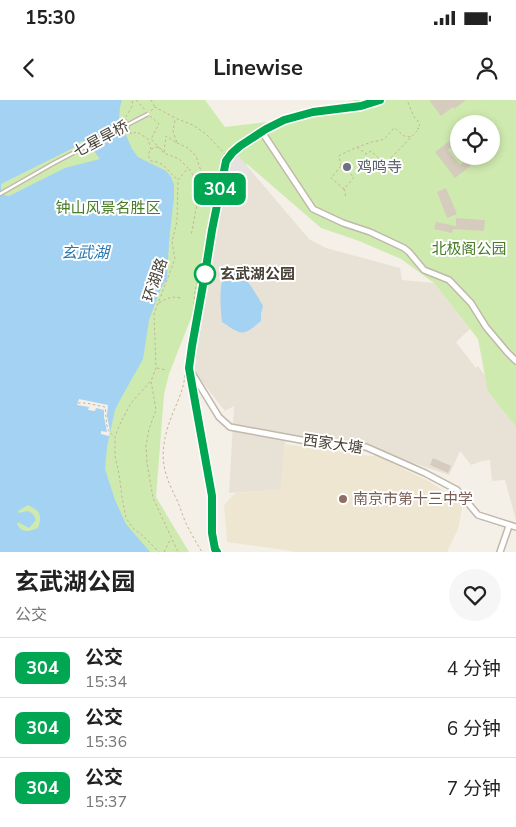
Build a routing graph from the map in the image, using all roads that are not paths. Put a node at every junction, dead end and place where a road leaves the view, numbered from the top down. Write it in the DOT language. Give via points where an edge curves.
graph roads {
  1 [pos="379,100"];
  2 [pos="148,114"];
  3 [pos="262,132"];
  4 [pos="0,194"];
  5 [pos="516,361"];
  6 [pos="189,368"];
  7 [pos="510,526"];
  8 [pos="516,528"];
  9 [pos="217,552"];
  10 [pos="500,552"];
  1 -- 3 [label="street" via="361,106 313,112 284,120"];
  2 -- 4 [label="lane, 七星旱桥, bridge"];
  3 -- 5 [label="street" via="313,209 404,248 424,270 448,280 471,303 486,327"];
  3 -- 6 [label="street" via="227,156"];
  6 -- 7 [label="street, 西家大塘" via="218,417 230,427 312,442 366,447 457,490 478,515"];
  6 -- 9 [label="street" via="212,496 212,533"];
  7 -- 8 [label="street, 西家大塘"];
  7 -- 10 [label="street"];
}
